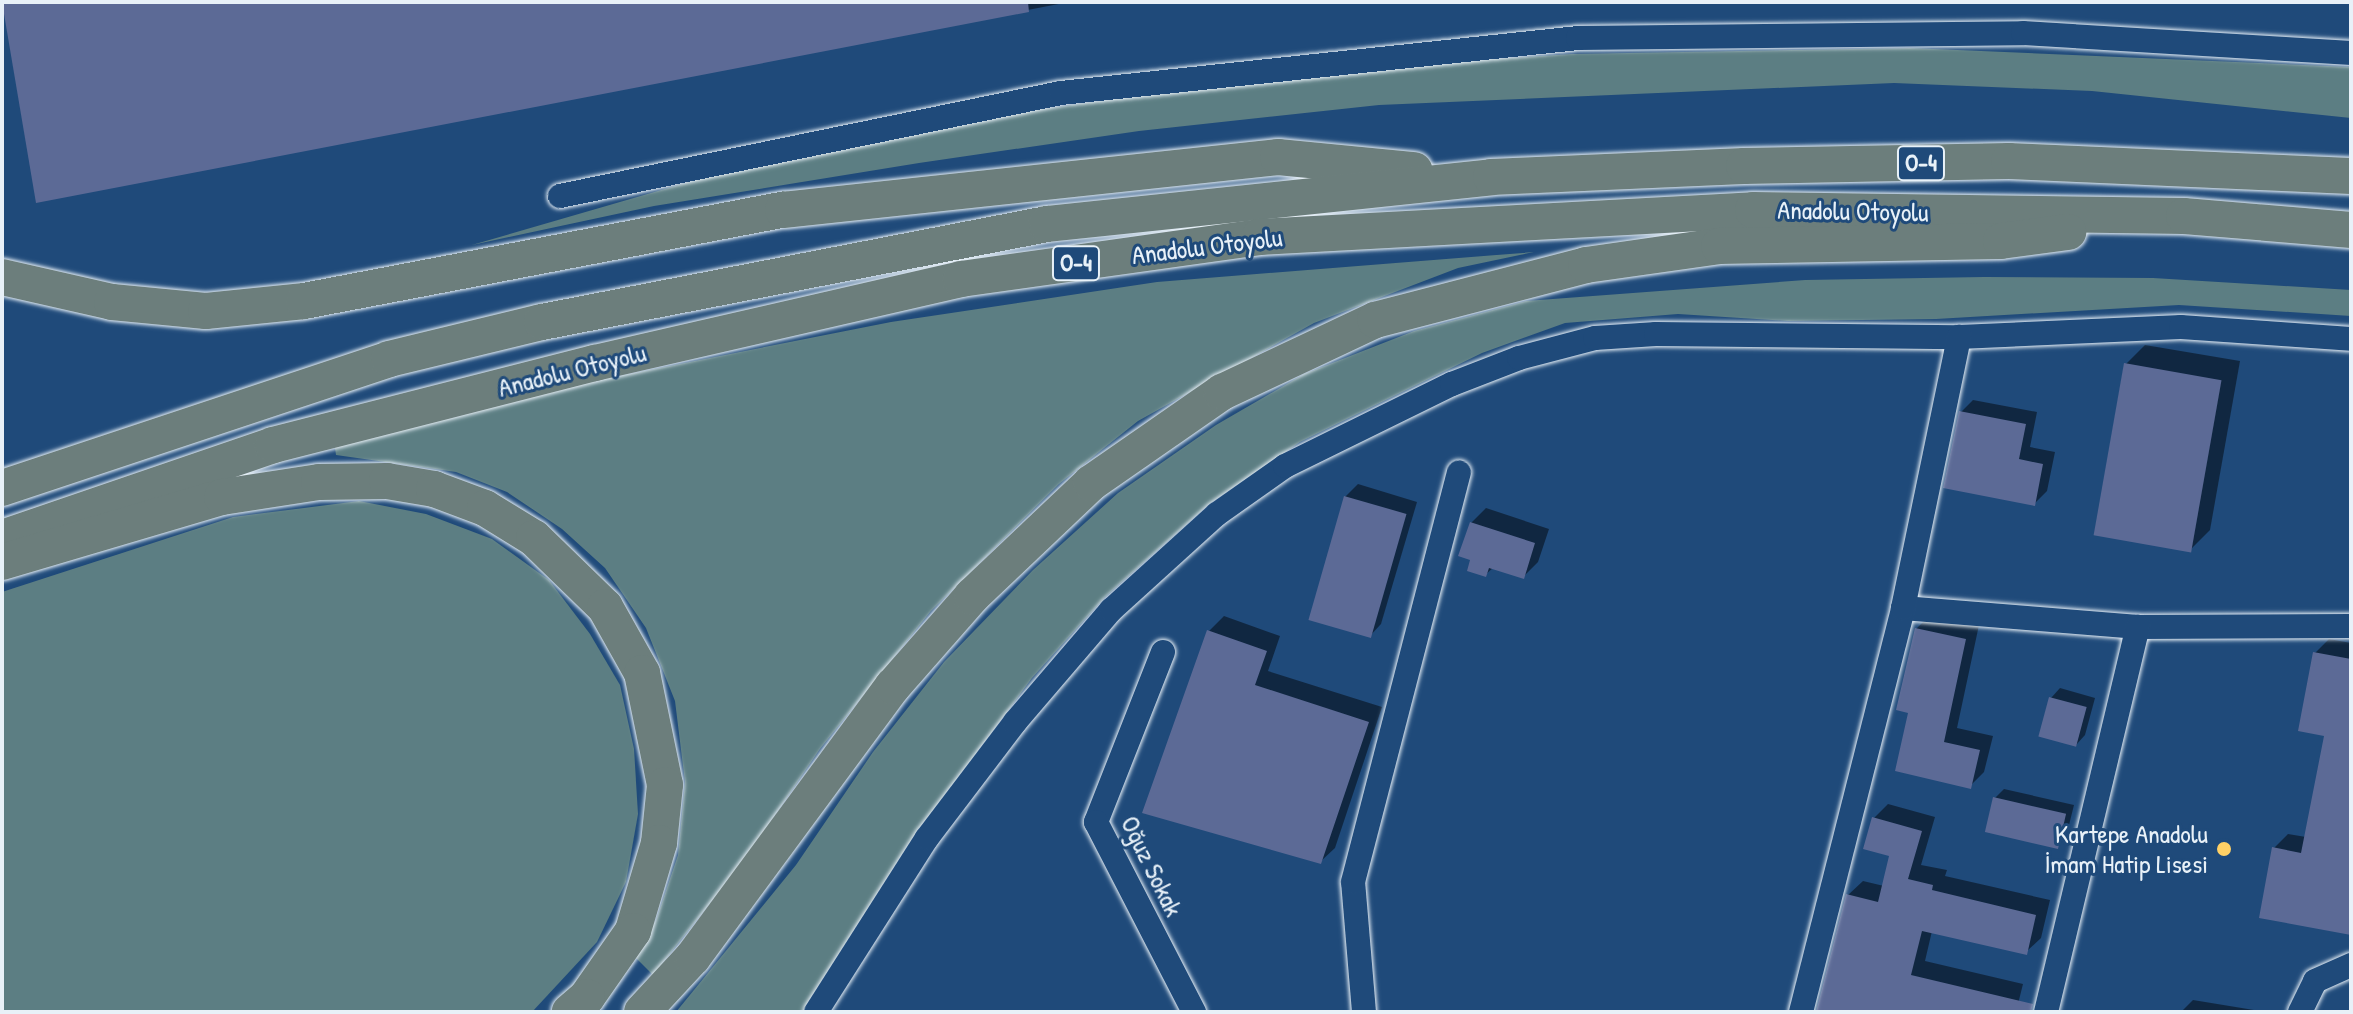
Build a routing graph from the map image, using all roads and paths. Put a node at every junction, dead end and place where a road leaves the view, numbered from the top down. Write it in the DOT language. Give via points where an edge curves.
graph roads {
  1 [pos="2351,53"];
  2 [pos="2351,176"];
  3 [pos="1491,177"];
  4 [pos="560,196"];
  5 [pos="2184,216"];
  6 [pos="2351,230"];
  7 [pos="2,277"];
  8 [pos="1959,337"];
  9 [pos="2351,339"];
  10 [pos="1459,473"];
  11 [pos="2,488"];
  12 [pos="2,538"];
  13 [pos="2,562"];
  14 [pos="1903,608"];
  15 [pos="2351,626"];
  16 [pos="2138,627"];
  17 [pos="1163,652"];
  18 [pos="2351,965"];
  19 [pos="570,1012"];
  20 [pos="642,1012"];
  21 [pos="816,1012"];
  22 [pos="1194,1012"];
  23 [pos="1364,1012"];
  24 [pos="1801,1012"];
  25 [pos="2046,1012"];
  26 [pos="2300,1012"];
  1 -- 4 [label="street" via="2023,33 1578,38 1061,93"];
  2 -- 3 [label="highway, Anadolu Otoyolu / O-4" via="2009,161"];
  3 -- 7 [label="highway" via="1278,157 783,210 304,301 206,311 112,302"];
  3 -- 11 [label="highway, Anadolu Otoyolu / O-4" via="1047,224 542,322 389,359"];
  5 -- 6 [label="highway, Anadolu Otoyolu / O-4"];
  5 -- 12 [label="highway, Anadolu Otoyolu / O-4" via="1753,210 1460,222 1259,237 961,279 595,363 273,445"];
  5 -- 20 [label="highway" via="2001,241 1719,246 1586,265 1375,320 1287,358 1222,392 1091,483 972,596 893,686 693,957"];
  8 -- 9 [label="street" via="2181,327"];
  8 -- 14 [label="street"];
  8 -- 21 [label="street" via="1595,338 1519,358 1452,384 1285,466 1217,514 1101,621 927,838"];
  10 -- 23 [label="street" via="1353,882"];
  13 -- 19 [label="highway" via="222,497 319,482 387,481 434,489 485,508 534,538 605,607 642,673 665,785 659,843 633,931"];
  14 -- 16 [label="street"];
  14 -- 24 [label="street"];
  15 -- 16 [label="street"];
  16 -- 25 [label="street"];
  17 -- 22 [label="street, Oğuz Sokak" via="1096,822"];
  18 -- 26 [label="street" via="2315,981"];
}
